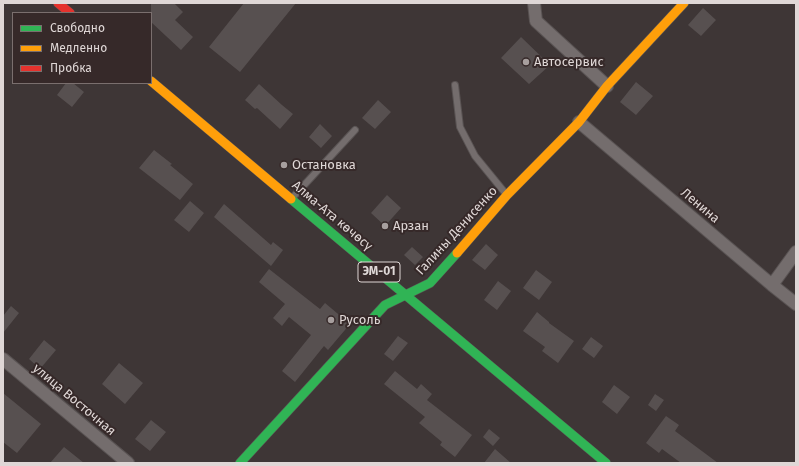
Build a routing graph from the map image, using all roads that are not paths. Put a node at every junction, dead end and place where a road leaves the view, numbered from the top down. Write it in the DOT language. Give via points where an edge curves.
graph roads {
  1 [pos="58,3"];
  2 [pos="534,3"];
  3 [pos="684,3"];
  4 [pos="69,12"];
  5 [pos="152,82"];
  6 [pos="455,85"];
  7 [pos="607,86"];
  8 [pos="578,122"];
  9 [pos="355,130"];
  10 [pos="507,195"];
  11 [pos="291,199"];
  12 [pos="796,252"];
  13 [pos="772,284"];
  14 [pos="405,295"];
  15 [pos="796,304"];
  16 [pos="3,359"];
  17 [pos="128,463"];
  18 [pos="240,463"];
  19 [pos="606,463"];
  1 -- 4 [label="main road"];
  2 -- 7 [label="street" via="536,20"];
  3 -- 7 [label="main road, Галины Денисенко"];
  5 -- 11 [label="main road, Алма-Ата көчөсү / ЭМ-01"];
  6 -- 10 [label="lane" via="460,127 475,156"];
  7 -- 8 [label="main road, Галины Денисенко"];
  8 -- 10 [label="main road, Галины Денисенко"];
  8 -- 13 [label="street, Ленина"];
  9 -- 11 [label="lane"];
  10 -- 14 [label="main road, Галины Денисенко" via="430,283"];
  11 -- 14 [label="main road, Алма-Ата көчөсү / ЭМ-01"];
  12 -- 13 [label="street"];
  13 -- 15 [label="street, Ленина"];
  14 -- 18 [label="main road, Галины Денисенко" via="386,305"];
  14 -- 19 [label="main road, Алма-Ата көчөсү / ЭМ-01"];
  16 -- 17 [label="street, улица Восточная"];
}
